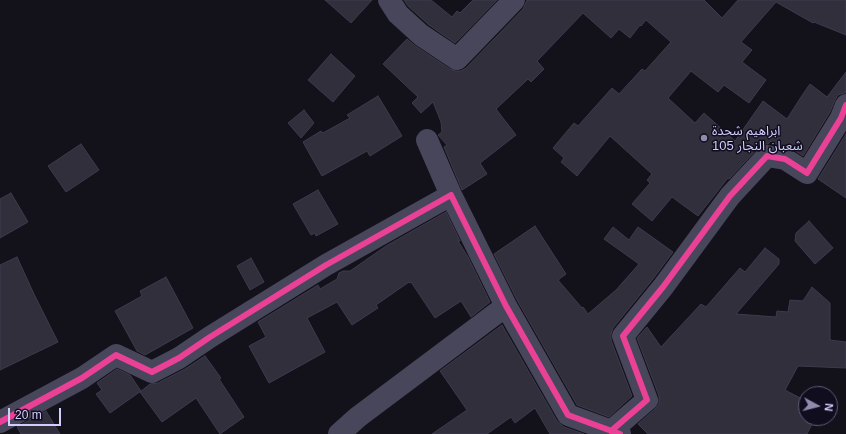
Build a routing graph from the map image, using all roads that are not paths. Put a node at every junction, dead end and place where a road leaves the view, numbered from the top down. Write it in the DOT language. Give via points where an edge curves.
graph roads {
  1 [pos="390,0"];
  2 [pos="514,0"];
  3 [pos="846,105"];
  4 [pos="427,140"];
  5 [pos="451,195"];
  6 [pos="506,306"];
  7 [pos="0,422"];
  8 [pos="615,432"];
  9 [pos="339,434"];
  1 -- 2 [label="street" via="398,14 421,36 457,59"];
  3 -- 8 [label="street" via="841,118 807,173 785,159 767,156 730,196 663,287 623,336 647,400"];
  4 -- 5 [label="street"];
  5 -- 6 [label="street"];
  5 -- 7 [label="street" via="326,265 179,358 152,372 116,355 82,378"];
  6 -- 8 [label="street" via="568,415"];
  6 -- 9 [label="street"];
}
